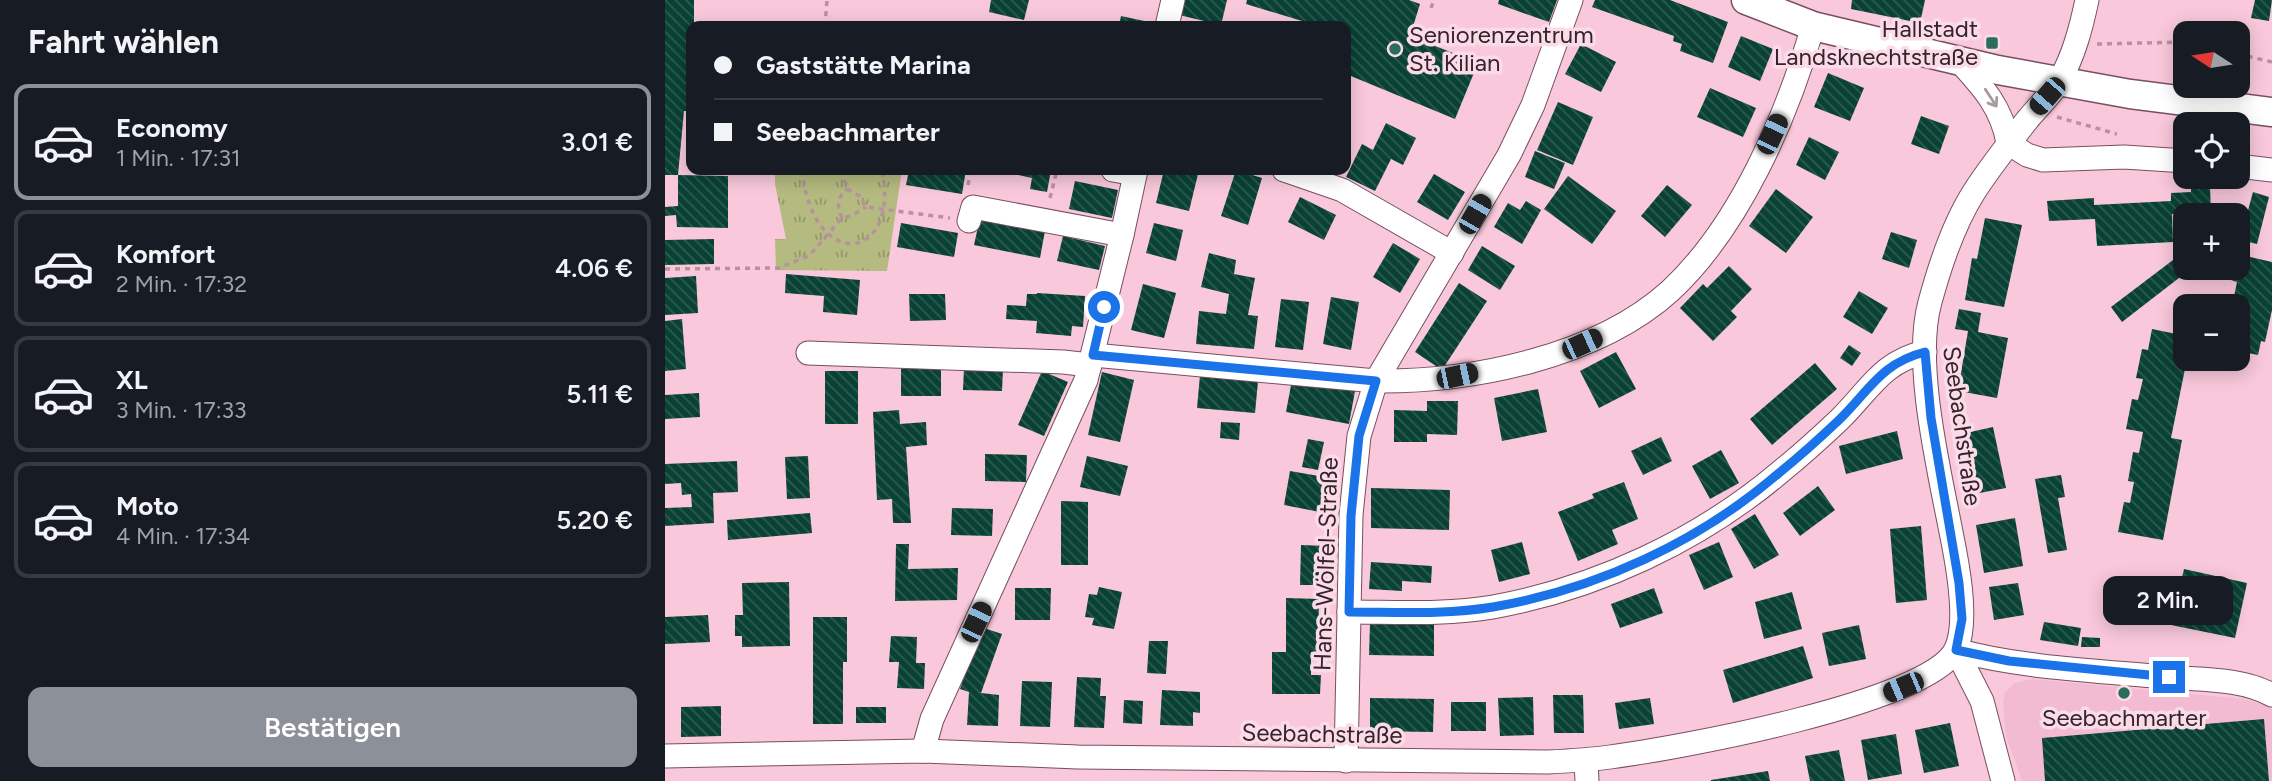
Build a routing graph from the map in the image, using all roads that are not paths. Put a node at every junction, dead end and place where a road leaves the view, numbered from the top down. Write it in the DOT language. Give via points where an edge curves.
graph roads {
  1 [pos="1173,0"];
  2 [pos="1571,0"];
  3 [pos="1746,0"];
  4 [pos="2087,0"];
  5 [pos="1168,21"];
  6 [pos="1813,26"];
  7 [pos="1959,61"];
  8 [pos="2059,82"];
  9 [pos="2272,112"];
  10 [pos="2008,143"];
  11 [pos="2173,160"];
  12 [pos="2250,167"];
  13 [pos="2272,170"];
  14 [pos="1128,175"];
  15 [pos="1298,175"];
  16 [pos="969,220"];
  17 [pos="1122,235"];
  18 [pos="1452,253"];
  19 [pos="1925,352"];
  20 [pos="808,353"];
  21 [pos="1091,360"];
  22 [pos="1376,381"];
  23 [pos="1349,612"];
  24 [pos="1956,650"];
  25 [pos="2272,695"];
  26 [pos="923,751"];
  27 [pos="665,756"];
  28 [pos="1346,761"];
  29 [pos="1587,771"];
  30 [pos="2003,781"];
  1 -- 5 [label="street"];
  2 -- 18 [label="street, Hans-Wölfel-Straße" via="1525,122"];
  3 -- 6 [label="main road"];
  4 -- 8 [label="street, Seebachstraße" via="2076,45"];
  6 -- 7 [label="main road"];
  6 -- 22 [label="street" via="1753,176 1708,249 1670,290 1629,322 1533,360 1457,376"];
  7 -- 8 [label="main road"];
  7 -- 10 [label="street, one-way" via="1996,104"];
  8 -- 9 [label="main road"];
  8 -- 10 [label="street, Seebachstraße"];
  10 -- 11 [label="street" via="2043,160"];
  10 -- 19 [label="street, Seebachstraße" via="1960,217 1929,304"];
  12 -- 13 [label="street"];
  14 -- 17 [label="street"];
  15 -- 18 [label="street" via="1342,190"];
  16 -- 17 [label="street" via="973,207"];
  17 -- 21 [label="street"];
  18 -- 22 [label="street, Hans-Wölfel-Straße"];
  19 -- 23 [label="street" via="1905,357 1884,371 1840,419 1723,517 1639,562 1540,597 1490,607"];
  19 -- 24 [label="street, Seebachstraße" via="1959,583 1962,619"];
  20 -- 21 [label="street"];
  21 -- 22 [label="street"];
  21 -- 26 [label="street" via="1086,380 932,719"];
  22 -- 23 [label="street, Hans-Wölfel-Straße" via="1359,436"];
  23 -- 28 [label="street, Hans-Wölfel-Straße"];
  24 -- 25 [label="street" via="2009,661 2223,682"];
  24 -- 29 [label="street, Seebachstraße" via="1919,680 1887,693"];
  24 -- 30 [label="street" via="1982,701"];
  26 -- 27 [label="street, Seebachstraße"];
  26 -- 28 [label="street, Seebachstraße"];
  28 -- 29 [label="street, Seebachstraße" via="1548,762"];
}
